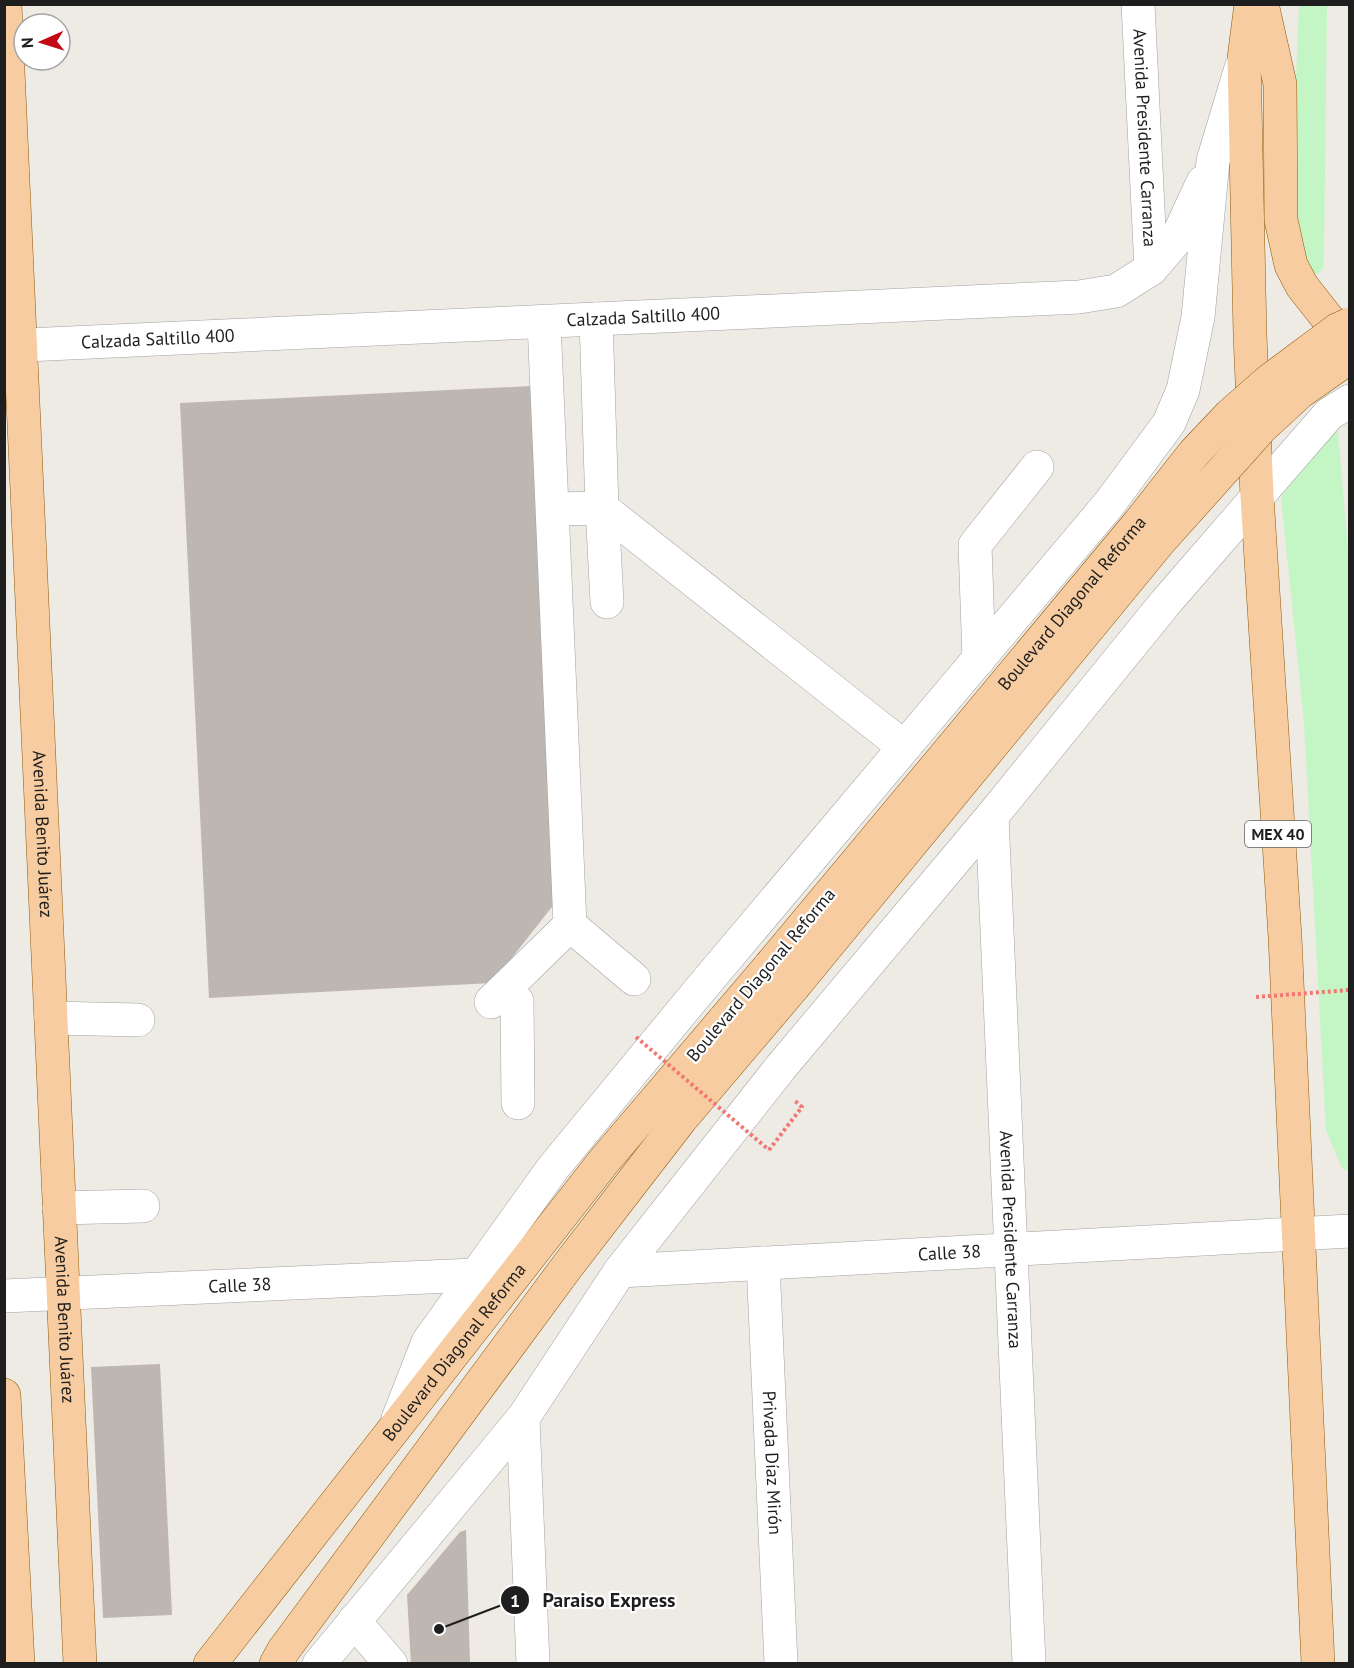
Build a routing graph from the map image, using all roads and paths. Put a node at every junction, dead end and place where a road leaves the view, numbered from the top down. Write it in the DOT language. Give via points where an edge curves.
graph roads {
  1 [pos="5,4"];
  2 [pos="1138,4"];
  3 [pos="1251,4"];
  4 [pos="1262,4"];
  5 [pos="1244,57"];
  6 [pos="1213,161"];
  7 [pos="1151,269"];
  8 [pos="596,319"];
  9 [pos="544,322"];
  10 [pos="1350,324"];
  11 [pos="12,346"];
  12 [pos="1350,357"];
  13 [pos="1350,366"];
  14 [pos="1350,400"];
  15 [pos="598,401"];
  16 [pos="548,406"];
  17 [pos="1037,467"];
  18 [pos="1257,496"];
  19 [pos="1109,504"];
  20 [pos="602,508"];
  21 [pos="552,509"];
  22 [pos="607,602"];
  23 [pos="1166,602"];
  24 [pos="979,658"];
  25 [pos="904,747"];
  26 [pos="992,816"];
  27 [pos="570,925"];
  28 [pos="782,976"];
  29 [pos="634,979"];
  30 [pos="1350,990"];
  31 [pos="1256,997"];
  32 [pos="51,1018"];
  33 [pos="138,1020"];
  34 [pos="636,1037"];
  35 [pos="518,1103"];
  36 [pos="802,1107"];
  37 [pos="143,1206"];
  38 [pos="59,1208"];
  39 [pos="1350,1231"];
  40 [pos="1298,1234"];
  41 [pos="1011,1250"];
  42 [pos="763,1263"];
  43 [pos="620,1270"];
  44 [pos="474,1275"];
  45 [pos="63,1293"];
  46 [pos="4,1296"];
  47 [pos="4,1395"];
  48 [pos="523,1418"];
  49 [pos="395,1427"];
  50 [pos="354,1621"];
  51 [pos="18,1664"];
  52 [pos="80,1664"];
  53 [pos="210,1664"];
  54 [pos="276,1664"];
  55 [pos="319,1664"];
  56 [pos="391,1664"];
  57 [pos="533,1664"];
  58 [pos="781,1664"];
  59 [pos="1029,1664"];
  60 [pos="1318,1664"];
  1 -- 11 [label="main road, Avenida Benito Juárez"];
  2 -- 7 [label="street, Avenida Presidente Carranza"];
  3 -- 5 [label="main road, MEX 40"];
  4 -- 13 [label="main road" via="1280,84 1281,220 1291,265 1328,319"];
  5 -- 6 [label="street"];
  5 -- 18 [label="main road, MEX 40"];
  6 -- 7 [label="street, Calzada Saltillo 400" via="1176,240"];
  6 -- 19 [label="street" via="1198,317 1183,390 1169,423"];
  7 -- 8 [label="street, Calzada Saltillo 400" via="1116,291 1079,297"];
  8 -- 9 [label="street, Calzada Saltillo 400"];
  8 -- 15 [label="street"];
  9 -- 11 [label="street, Calzada Saltillo 400"];
  9 -- 16 [label="street"];
  10 -- 28 [label="main road, Boulevard Diagonal Reforma, bridge" via="1270,380 1194,453"];
  11 -- 32 [label="main road, Avenida Benito Juárez"];
  12 -- 28 [label="main road, Boulevard Diagonal Reforma, bridge" via="1300,392 1262,427"];
  14 -- 18 [label="street" via="1329,414"];
  15 -- 16 [label="street"];
  15 -- 20 [label="street"];
  16 -- 21 [label="street"];
  17 -- 24 [label="street" via="975,545"];
  18 -- 23 [label="street"];
  18 -- 40 [label="main road, MEX 40" via="1285,937"];
  19 -- 23 [label="street" via="1137,506 1162,522 1176,546 1178,575"];
  19 -- 24 [label="street"];
  20 -- 21 [label="street"];
  20 -- 22 [label="street"];
  20 -- 25 [label="street"];
  21 -- 27 [label="street"];
  23 -- 26 [label="street"];
  24 -- 25 [label="street"];
  25 -- 44 [label="street" via="553,1168"];
  26 -- 41 [label="street, Avenida Presidente Carranza"];
  26 -- 43 [label="street" via="781,1067"];
  27 -- 29 [label="street"];
  27 -- 35 [label="street" via="504,1002"];
  28 -- 49 [label="main road, Boulevard Diagonal Reforma" via="604,1161"];
  28 -- 54 [label="main road, Boulevard Diagonal Reforma" via="681,1119 569,1264"];
  30 -- 31 [label="path, bridge"];
  32 -- 33 [label="street"];
  32 -- 38 [label="main road, Avenida Benito Juárez"];
  34 -- 36 [label="path, bridge" via="769,1150"];
  37 -- 38 [label="street"];
  38 -- 45 [label="main road, Avenida Benito Juárez"];
  39 -- 40 [label="street, Calle 38"];
  40 -- 41 [label="street, Calle 38"];
  40 -- 60 [label="main road, MEX 40"];
  41 -- 42 [label="street, Calle 38"];
  41 -- 59 [label="street, Avenida Presidente Carranza"];
  42 -- 43 [label="street, Calle 38"];
  42 -- 58 [label="street, Privada Díaz Mirón"];
  43 -- 48 [label="street"];
  44 -- 45 [label="street, Calle 38"];
  44 -- 49 [label="street" via="428,1342"];
  45 -- 46 [label="street, Calle 38"];
  45 -- 52 [label="main road, Avenida Benito Juárez"];
  47 -- 51 [label="main road"];
  48 -- 50 [label="street"];
  48 -- 57 [label="street"];
  49 -- 53 [label="main road, Boulevard Diagonal Reforma"];
  50 -- 55 [label="street"];
  50 -- 56 [label="street"];
}
